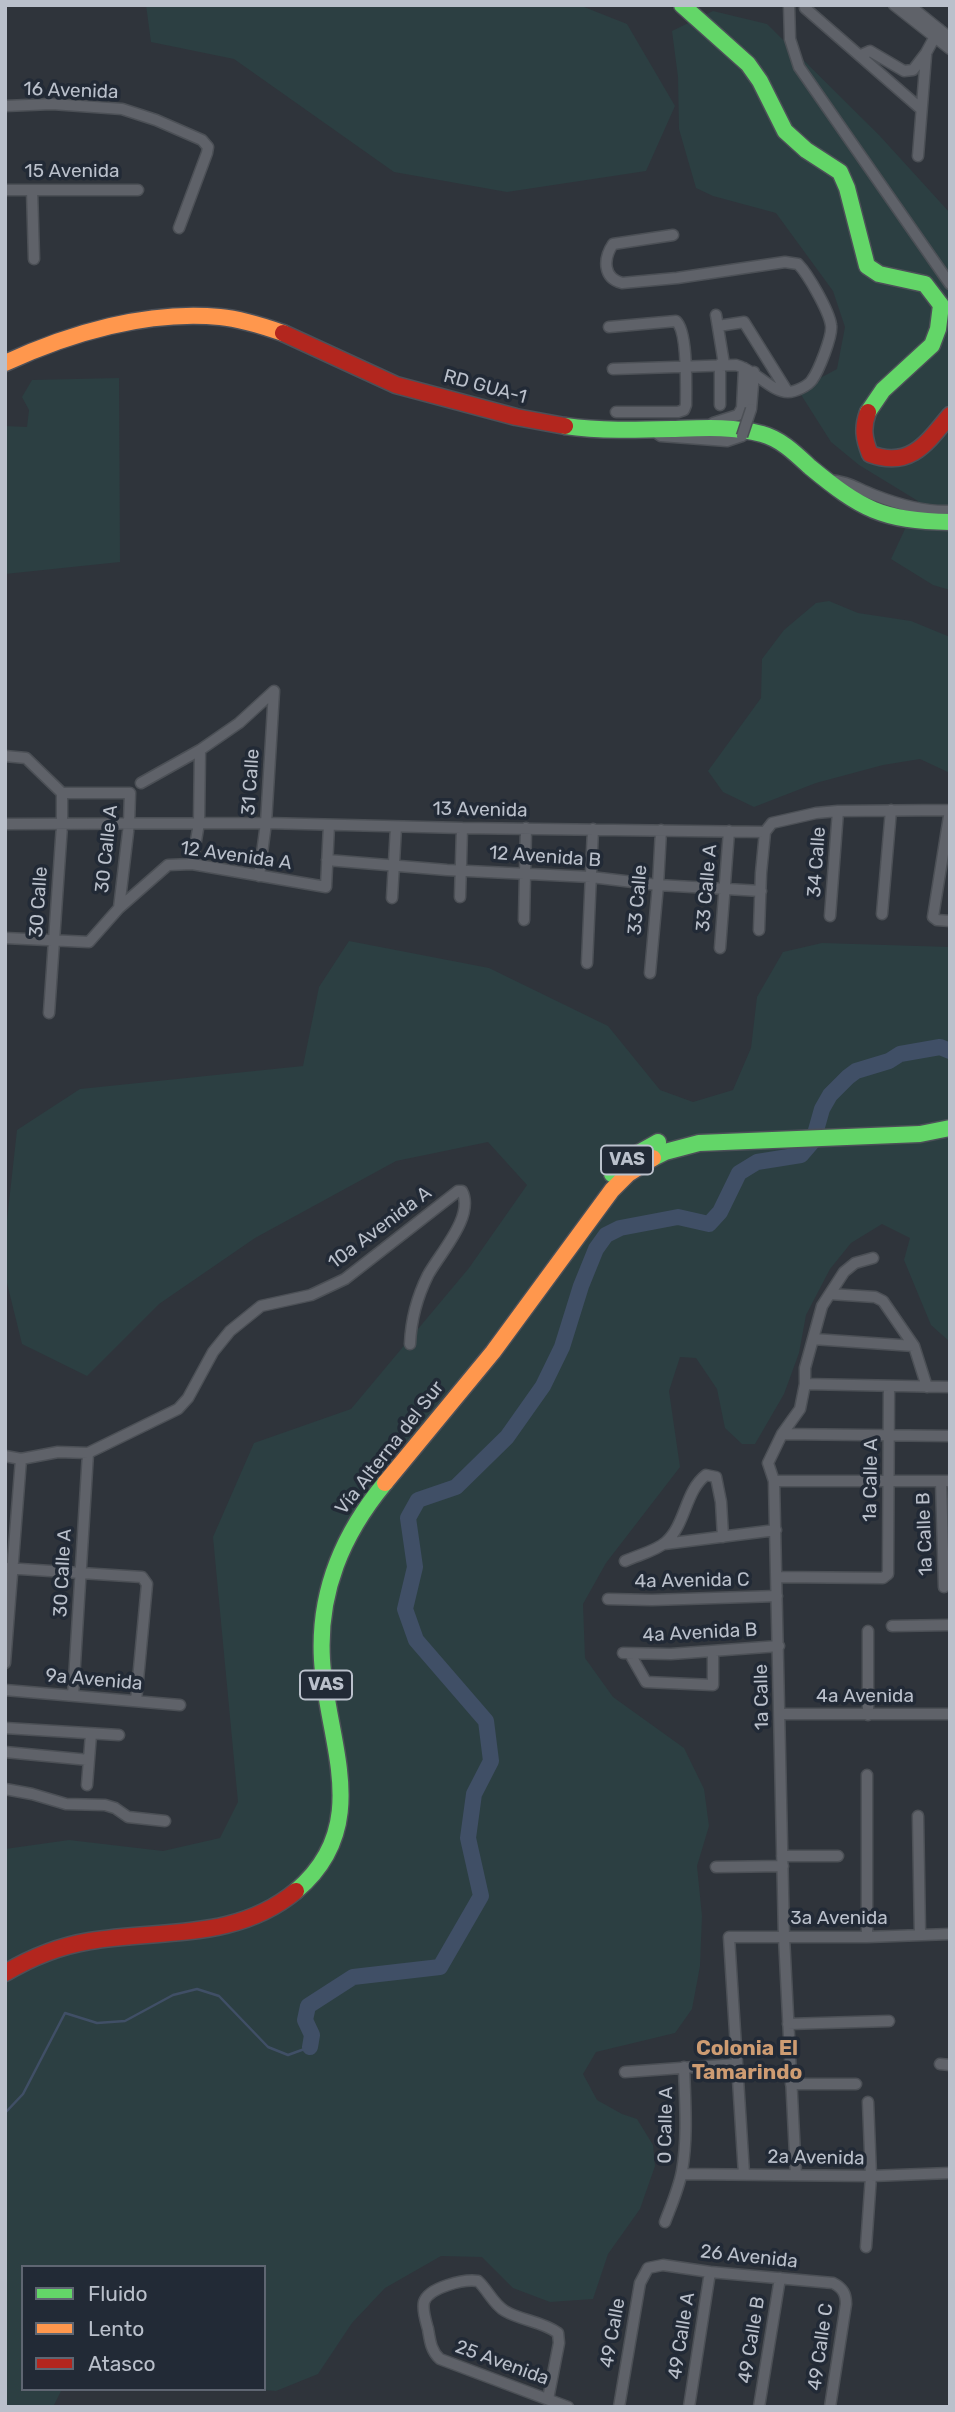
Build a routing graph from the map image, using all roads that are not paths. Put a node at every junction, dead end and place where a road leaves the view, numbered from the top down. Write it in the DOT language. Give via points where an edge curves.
graph roads {
  1 [pos="682,5"];
  2 [pos="789,5"];
  3 [pos="894,5"];
  4 [pos="909,5"];
  5 [pos="805,8"];
  6 [pos="937,33"];
  7 [pos="950,37"];
  8 [pos="950,49"];
  9 [pos="926,53"];
  10 [pos="861,55"];
  11 [pos="5,106"];
  12 [pos="921,109"];
  13 [pos="918,156"];
  14 [pos="5,190"];
  15 [pos="32,190"];
  16 [pos="138,190"];
  17 [pos="179,228"];
  18 [pos="673,235"];
  19 [pos="34,259"];
  20 [pos="950,284"];
  21 [pos="716,315"];
  22 [pos="718,326"];
  23 [pos="609,327"];
  24 [pos="5,363"];
  25 [pos="722,364"];
  26 [pos="685,367"];
  27 [pos="613,369"];
  28 [pos="749,370"];
  29 [pos="788,392"];
  30 [pos="720,405"];
  31 [pos="616,412"];
  32 [pos="950,415"];
  33 [pos="695,428"];
  34 [pos="653,429"];
  35 [pos="948,520"];
  36 [pos="200,750"];
  37 [pos="5,756"];
  38 [pos="141,783"];
  39 [pos="62,793"];
  40 [pos="891,810"];
  41 [pos="950,810"];
  42 [pos="838,811"];
  43 [pos="199,823"];
  44 [pos="266,823"];
  45 [pos="5,824"];
  46 [pos="129,824"];
  47 [pos="329,824"];
  48 [pos="62,825"];
  49 [pos="396,827"];
  50 [pos="462,828"];
  51 [pos="526,828"];
  52 [pos="593,829"];
  53 [pos="661,830"];
  54 [pos="730,831"];
  55 [pos="765,832"];
  56 [pos="327,860"];
  57 [pos="192,864"];
  58 [pos="394,866"];
  59 [pos="461,870"];
  60 [pos="525,873"];
  61 [pos="259,876"];
  62 [pos="591,877"];
  63 [pos="658,885"];
  64 [pos="724,888"];
  65 [pos="761,891"];
  66 [pos="460,897"];
  67 [pos="392,898"];
  68 [pos="119,908"];
  69 [pos="882,914"];
  70 [pos="830,916"];
  71 [pos="524,920"];
  72 [pos="950,921"];
  73 [pos="759,930"];
  74 [pos="5,938"];
  75 [pos="54,941"];
  76 [pos="720,948"];
  77 [pos="587,963"];
  78 [pos="650,973"];
  79 [pos="48,1013"];
  80 [pos="950,1116"];
  81 [pos="950,1128"];
  82 [pos="834,1132"];
  83 [pos="873,1258"];
  84 [pos="830,1294"];
  85 [pos="813,1339"];
  86 [pos="410,1344"];
  87 [pos="914,1346"];
  88 [pos="805,1384"];
  89 [pos="889,1386"];
  90 [pos="927,1387"];
  91 [pos="950,1387"];
  92 [pos="782,1434"];
  93 [pos="889,1435"];
  94 [pos="950,1436"];
  95 [pos="88,1453"];
  96 [pos="5,1457"];
  97 [pos="21,1459"];
  98 [pos="775,1480"];
  99 [pos="889,1480"];
  100 [pos="945,1481"];
  101 [pos="776,1530"];
  102 [pos="723,1537"];
  103 [pos="664,1544"];
  104 [pos="625,1561"];
  105 [pos="9,1568"];
  106 [pos="80,1573"];
  107 [pos="777,1577"];
  108 [pos="944,1587"];
  109 [pos="777,1596"];
  110 [pos="608,1599"];
  111 [pos="892,1626"];
  112 [pos="950,1626"];
  113 [pos="868,1632"];
  114 [pos="779,1646"];
  115 [pos="713,1652"];
  116 [pos="5,1663"];
  117 [pos="5,1690"];
  118 [pos="73,1696"];
  119 [pos="136,1701"];
  120 [pos="180,1705"];
  121 [pos="780,1714"];
  122 [pos="950,1714"];
  123 [pos="868,1715"];
  124 [pos="5,1728"];
  125 [pos="91,1734"];
  126 [pos="118,1735"];
  127 [pos="5,1752"];
  128 [pos="89,1760"];
  129 [pos="867,1775"];
  130 [pos="87,1785"];
  131 [pos="5,1789"];
  132 [pos="918,1816"];
  133 [pos="165,1821"];
  134 [pos="838,1856"];
  135 [pos="783,1861"];
  136 [pos="716,1867"];
  137 [pos="950,1934"];
  138 [pos="920,1935"];
  139 [pos="784,1937"];
  140 [pos="867,1937"];
  141 [pos="57,1943"];
  142 [pos="5,1960"];
  143 [pos="5,1973"];
  144 [pos="889,2021"];
  145 [pos="788,2024"];
  146 [pos="737,2064"];
  147 [pos="684,2067"];
  148 [pos="625,2072"];
  149 [pos="791,2084"];
  150 [pos="856,2084"];
  151 [pos="868,2102"];
  152 [pos="682,2174"];
  153 [pos="950,2174"];
  154 [pos="744,2175"];
  155 [pos="796,2175"];
  156 [pos="871,2176"];
  157 [pos="665,2222"];
  158 [pos="866,2247"];
  159 [pos="648,2268"];
  160 [pos="710,2272"];
  161 [pos="780,2278"];
  162 [pos="844,2292"];
  163 [pos="548,2399"];
  164 [pos="568,2407"];
  165 [pos="619,2407"];
  166 [pos="689,2407"];
  167 [pos="759,2407"];
  168 [pos="830,2407"];
  1 -- 32 [label="main road" via="748,64 785,131 840,172 867,267 925,284 941,305 934,342 869,407 864,436 870,454 888,460 918,453"];
  2 -- 20 [label="street" via="790,39 799,67"];
  3 -- 6 [label="street"];
  4 -- 6 [label="street"];
  5 -- 10 [label="street"];
  6 -- 7 [label="street"];
  6 -- 8 [label="street"];
  6 -- 9 [label="street"];
  9 -- 10 [label="street" via="913,70 904,71 870,51"];
  9 -- 12 [label="street"];
  10 -- 12 [label="street"];
  11 -- 17 [label="street, 16 Avenida" via="122,109 202,140 207,153"];
  12 -- 13 [label="street"];
  14 -- 15 [label="street, 15 Avenida"];
  15 -- 16 [label="street, 15 Avenida"];
  15 -- 19 [label="street"];
  18 -- 29 [label="street" via="613,244 606,264 609,275 622,283 789,262 801,268 829,316 832,330 813,379"];
  21 -- 22 [label="street"];
  22 -- 25 [label="street"];
  22 -- 29 [label="street" via="744,322"];
  23 -- 26 [label="street" via="676,321 681,326"];
  24 -- 34 [label="main road, RD GUA-1" via="105,329 190,314 221,316 302,341 390,382 524,419 593,430"];
  25 -- 26 [label="street"];
  25 -- 28 [label="street"];
  25 -- 30 [label="street"];
  26 -- 27 [label="street"];
  26 -- 31 [label="street" via="684,410"];
  28 -- 29 [label="street"];
  28 -- 33 [label="street" via="738,415"];
  28 -- 34 [label="street, bridge" via="751,409 742,436 727,441 661,436"];
  33 -- 34 [label="main road, RD GUA-1"];
  33 -- 35 [label="main road, RD GUA-1" via="765,435 781,442 866,508 904,518"];
  36 -- 38 [label="street"];
  36 -- 43 [label="street"];
  36 -- 44 [label="street, 31 Calle" via="274,691"];
  37 -- 39 [label="street" via="26,758"];
  39 -- 46 [label="street, 30 Calle A" via="130,793"];
  39 -- 48 [label="street, 30 Calle"];
  40 -- 41 [label="street, 13 Avenida"];
  40 -- 42 [label="street, 13 Avenida"];
  40 -- 69 [label="street"];
  41 -- 72 [label="street" via="933,917"];
  42 -- 55 [label="street, 13 Avenida" via="772,823"];
  42 -- 70 [label="street, 34 Calle"];
  43 -- 44 [label="street, 13 Avenida"];
  43 -- 46 [label="street, 13 Avenida"];
  43 -- 57 [label="street"];
  44 -- 47 [label="street, 13 Avenida"];
  44 -- 61 [label="street, 31 Calle"];
  45 -- 48 [label="street, 13 Avenida"];
  46 -- 48 [label="street, 13 Avenida"];
  46 -- 68 [label="street, 30 Calle A"];
  47 -- 49 [label="street, 13 Avenida"];
  47 -- 56 [label="street"];
  48 -- 75 [label="street, 30 Calle"];
  49 -- 50 [label="street, 13 Avenida"];
  49 -- 58 [label="street"];
  50 -- 51 [label="street, 13 Avenida"];
  50 -- 59 [label="street"];
  51 -- 52 [label="street, 13 Avenida"];
  51 -- 60 [label="street"];
  52 -- 53 [label="street, 13 Avenida"];
  52 -- 62 [label="street"];
  53 -- 54 [label="street, 13 Avenida"];
  53 -- 63 [label="street, 33 Calle"];
  54 -- 55 [label="street, 13 Avenida"];
  54 -- 64 [label="street, 33 Calle A"];
  55 -- 65 [label="street"];
  56 -- 58 [label="street, 12 Avenida B"];
  56 -- 61 [label="street, 12 Avenida A" via="327,887"];
  57 -- 61 [label="street, 12 Avenida A"];
  57 -- 68 [label="street, 12 Avenida A" via="168,865"];
  58 -- 59 [label="street, 12 Avenida B"];
  58 -- 67 [label="street"];
  59 -- 60 [label="street, 12 Avenida B"];
  59 -- 66 [label="street"];
  60 -- 62 [label="street, 12 Avenida B"];
  60 -- 71 [label="street"];
  62 -- 63 [label="street, 12 Avenida B"];
  62 -- 77 [label="street"];
  63 -- 64 [label="street, 12 Avenida B"];
  63 -- 78 [label="street, 33 Calle"];
  64 -- 65 [label="street, 12 Avenida B"];
  64 -- 76 [label="street, 33 Calle A"];
  65 -- 73 [label="street"];
  68 -- 75 [label="street, 12 Avenida A" via="89,942"];
  74 -- 75 [label="street, 12 Avenida A"];
  75 -- 79 [label="street, 30 Calle"];
  80 -- 82 [label="main road, Vía Alterna del Sur / VAS"];
  81 -- 82 [label="main road, Vía Alterna del Sur / VAS" via="920,1133"];
  82 -- 141 [label="main road, Vía Alterna del Sur / VAS" via="698,1138 628,1174 581,1222 493,1352 372,1499 335,1563 325,1605 322,1660 341,1779 335,1836 324,1859 295,1894 259,1916 229,1926"];
  83 -- 84 [label="street, 1a Calle" via="855,1262"];
  84 -- 85 [label="street, 1a Calle"];
  84 -- 87 [label="street" via="883,1301"];
  85 -- 87 [label="street"];
  85 -- 88 [label="street, 1a Calle"];
  86 -- 95 [label="street, 10a Avenida A" via="414,1310 465,1210 462,1191 345,1279 311,1295 261,1306 221,1341 178,1409"];
  87 -- 90 [label="street"];
  88 -- 89 [label="street"];
  88 -- 92 [label="street, 1a Calle" via="800,1409"];
  89 -- 90 [label="street"];
  89 -- 93 [label="street, 1a Calle A"];
  90 -- 91 [label="street"];
  92 -- 93 [label="street"];
  92 -- 98 [label="street, 1a Calle" via="768,1464"];
  93 -- 94 [label="street"];
  93 -- 99 [label="street, 1a Calle A"];
  95 -- 97 [label="street, 10a Avenida A" via="58,1452"];
  95 -- 106 [label="street, 30 Calle A"];
  96 -- 97 [label="street, 10a Avenida A"];
  97 -- 105 [label="street"];
  98 -- 99 [label="street"];
  98 -- 101 [label="street, 1a Calle"];
  99 -- 100 [label="street"];
  99 -- 107 [label="street, 1a Calle A" via="888,1574 883,1578"];
  100 -- 108 [label="street, 1a Calle B"];
  101 -- 102 [label="street"];
  101 -- 107 [label="street, 1a Calle"];
  102 -- 103 [label="street"];
  102 -- 103 [label="street" via="716,1477 706,1475"];
  103 -- 104 [label="street"];
  105 -- 106 [label="street"];
  105 -- 116 [label="street"];
  106 -- 118 [label="street, 30 Calle A"];
  106 -- 119 [label="street" via="142,1577 146,1582"];
  107 -- 109 [label="street, 1a Calle"];
  109 -- 110 [label="street, 4a Avenida C"];
  109 -- 114 [label="street, 1a Calle"];
  111 -- 112 [label="street"];
  113 -- 123 [label="street"];
  114 -- 115 [label="street, 4a Avenida B"];
  114 -- 121 [label="street, 1a Calle"];
  115 -- 115 [label="street, 4a Avenida B" via="626,1654 646,1682 713,1685"];
  117 -- 118 [label="street, 9a Avenida"];
  118 -- 119 [label="street, 9a Avenida"];
  119 -- 120 [label="street, 9a Avenida"];
  121 -- 123 [label="street, 4a Avenida"];
  121 -- 135 [label="street, 1a Calle"];
  122 -- 123 [label="street, 4a Avenida"];
  124 -- 125 [label="street"];
  125 -- 126 [label="street"];
  125 -- 128 [label="street"];
  127 -- 128 [label="street"];
  128 -- 130 [label="street"];
  129 -- 140 [label="street"];
  131 -- 133 [label="street" via="66,1804 105,1805 128,1817"];
  132 -- 138 [label="street"];
  134 -- 135 [label="street"];
  135 -- 136 [label="street"];
  135 -- 139 [label="street, 1a Calle"];
  137 -- 138 [label="street, 3a Avenida"];
  138 -- 140 [label="street, 3a Avenida"];
  139 -- 140 [label="street, 3a Avenida"];
  139 -- 145 [label="street, 1a Calle"];
  139 -- 146 [label="street, 3a Avenida" via="729,1937"];
  141 -- 142 [label="main road, Vía Alterna del Sur / VAS"];
  141 -- 143 [label="main road, Vía Alterna del Sur / VAS"];
  144 -- 145 [label="street"];
  145 -- 149 [label="street, 1a Calle"];
  146 -- 147 [label="street"];
  146 -- 154 [label="street"];
  147 -- 148 [label="street"];
  147 -- 152 [label="street, 0 Calle A"];
  149 -- 150 [label="street"];
  149 -- 155 [label="street, 1a Calle"];
  151 -- 156 [label="street"];
  152 -- 154 [label="street, 2a Avenida"];
  152 -- 157 [label="street, 0 Calle A"];
  153 -- 156 [label="street, 2a Avenida"];
  154 -- 155 [label="street, 2a Avenida"];
  155 -- 156 [label="street, 2a Avenida"];
  156 -- 158 [label="street"];
  159 -- 160 [label="street, 26 Avenida" via="663,2265"];
  159 -- 165 [label="street, 49 Calle" via="640,2283"];
  160 -- 161 [label="street, 26 Avenida"];
  160 -- 166 [label="street, 49 Calle A"];
  161 -- 162 [label="street, 26 Avenida" via="833,2283"];
  161 -- 167 [label="street, 49 Calle B"];
  162 -- 168 [label="street, 49 Calle C"];
  163 -- 163 [label="street, 25 Avenida" via="558,2333 507,2312 478,2281 433,2291 424,2303 434,2354"];
  163 -- 164 [label="street, 25 Avenida"];
}
